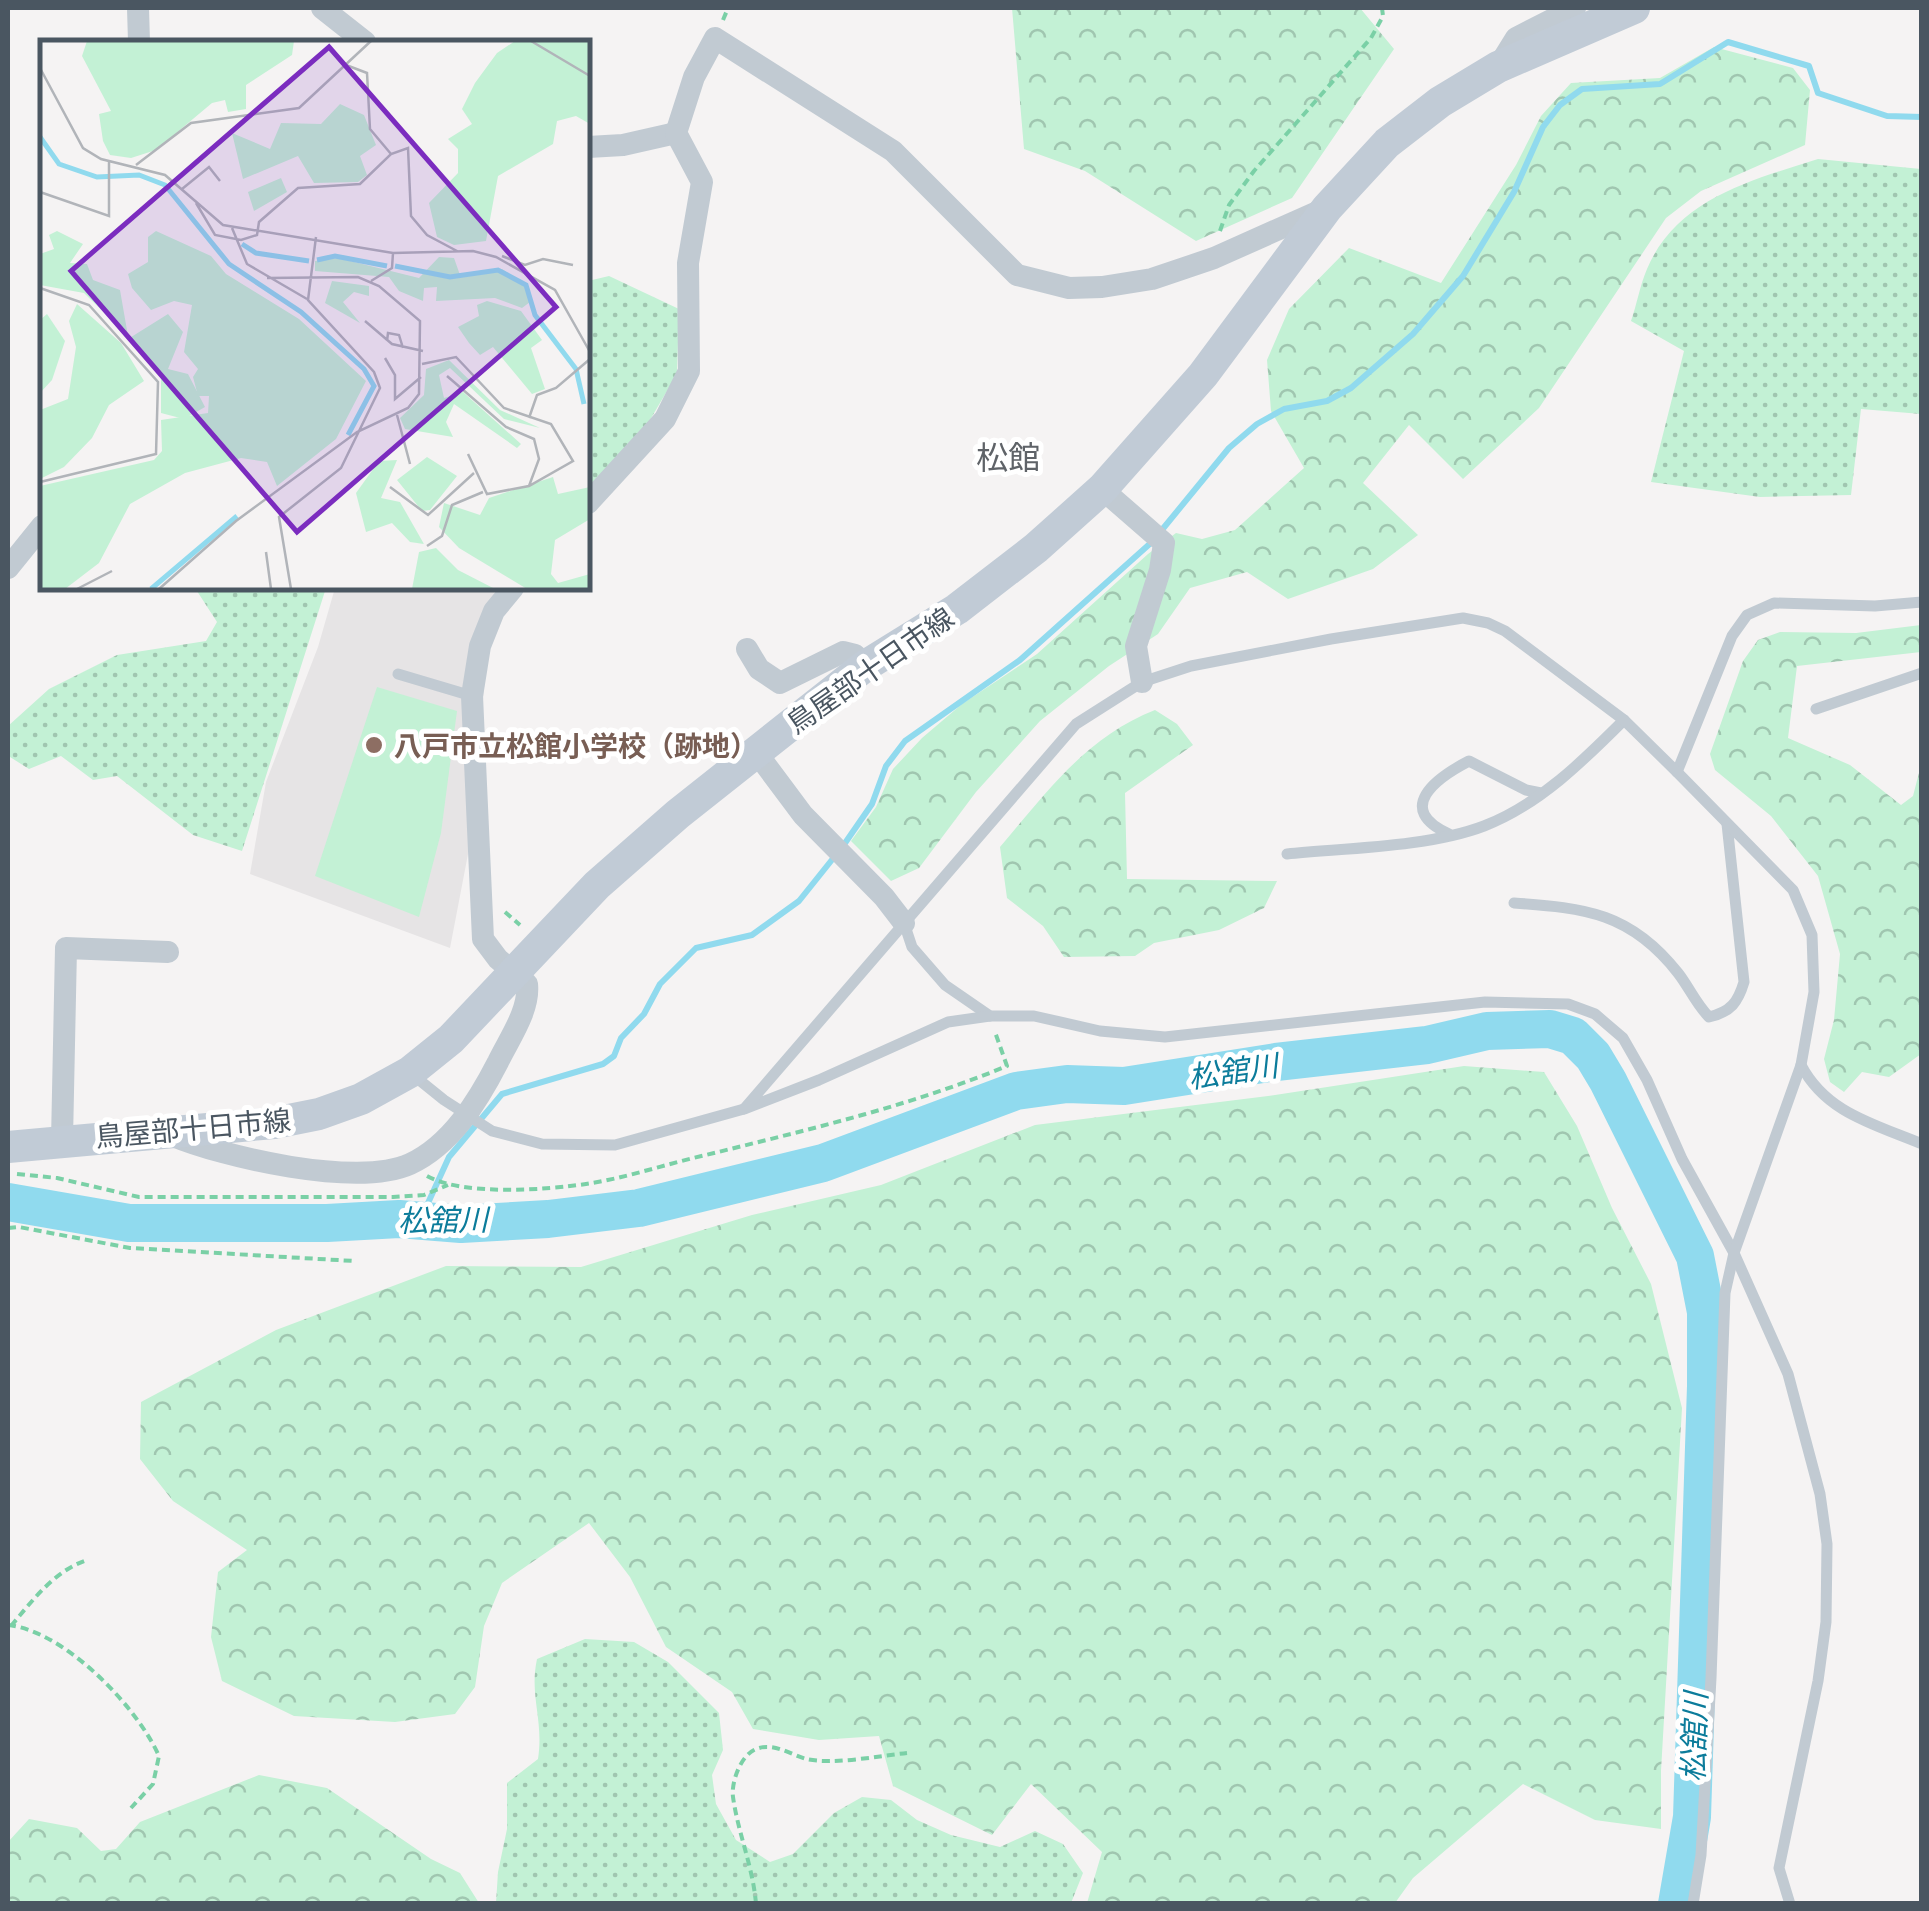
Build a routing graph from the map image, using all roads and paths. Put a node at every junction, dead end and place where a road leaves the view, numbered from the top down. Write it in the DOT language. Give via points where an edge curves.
graph roads {
  1 [pos="138,8"];
  2 [pos="322,8"];
  3 [pos="1382,8"];
  4 [pos="1575,8"];
  5 [pos="1634,8"];
  6 [pos="140,40"];
  7 [pos="362,40"];
  8 [pos="1498,67"];
  9 [pos="676,133"];
  10 [pos="590,146"];
  11 [pos="1328,208"];
  12 [pos="1214,258"];
  13 [pos="1102,488"];
  14 [pos="590,501"];
  15 [pos="40,528"];
  16 [pos="8,568"];
  17 [pos="512,590"];
  18 [pos="1922,602"];
  19 [pos="747,649"];
  20 [pos="864,666"];
  21 [pos="1922,673"];
  22 [pos="398,674"];
  23 [pos="1142,682"];
  24 [pos="472,696"];
  25 [pos="1816,709"];
  26 [pos="1624,720"];
  27 [pos="756,752"];
  28 [pos="1676,772"];
  29 [pos="1541,792"];
  30 [pos="1727,824"];
  31 [pos="1449,834"];
  32 [pos="1287,854"];
  33 [pos="1514,903"];
  34 [pos="904,923"];
  35 [pos="168,952"];
  36 [pos="513,971"];
  37 [pos="990,1016"];
  38 [pos="1800,1065"];
  39 [pos="410,1072"];
  40 [pos="744,1110"];
  41 [pos="467,1115"];
  42 [pos="163,1131"];
  43 [pos="62,1140"];
  44 [pos="1922,1144"];
  45 [pos="8,1147"];
  46 [pos="413,1162"];
  47 [pos="8,1174"];
  48 [pos="448,1186"];
  49 [pos="8,1228"];
  50 [pos="1734,1253"];
  51 [pos="354,1261"];
  52 [pos="87,1560"];
  53 [pos="9,1626"];
  54 [pos="907,1753"];
  55 [pos="130,1808"];
  56 [pos="756,1904"];
  57 [pos="1693,1904"];
  58 [pos="1790,1904"];
  1 -- 6 [label="street"];
  2 -- 7 [label="street"];
  3 -- 12 [label="path" via="1371,38 1229,205"];
  4 -- 8 [label="street" via="1516,38"];
  5 -- 8 [label="main road, 鳥屋部十日市線"];
  8 -- 11 [label="main road, 鳥屋部十日市線" via="1388,144"];
  9 -- 10 [label="street"];
  9 -- 12 [label="street" via="714,38 893,151 1017,274 1069,288 1102,288"];
  9 -- 14 [label="street" via="702,182 688,264 689,371 665,419"];
  11 -- 12 [label="street"];
  11 -- 13 [label="main road, 鳥屋部十日市線" via="1203,375"];
  13 -- 20 [label="main road, 鳥屋部十日市線" via="957,609"];
  13 -- 23 [label="street" via="1164,543 1136,646"];
  15 -- 16 [label="street"];
  17 -- 24 [label="street" via="494,611 480,646"];
  18 -- 28 [label="lane" via="1774,604 1747,615 1732,636"];
  19 -- 20 [label="street" via="759,669 780,683 843,652"];
  20 -- 27 [label="main road, 鳥屋部十日市線"];
  21 -- 25 [label="lane"];
  22 -- 24 [label="lane"];
  23 -- 26 [label="lane" via="1191,666 1463,618 1517,638"];
  23 -- 34 [label="lane" via="1076,724"];
  24 -- 36 [label="street" via="483,939"];
  26 -- 28 [label="lane"];
  26 -- 29 [label="lane"];
  27 -- 34 [label="street" via="803,816"];
  27 -- 36 [label="main road, 鳥屋部十日市線" via="597,885"];
  28 -- 30 [label="lane"];
  29 -- 31 [label="lane" via="1484,826"];
  29 -- 31 [label="lane" via="1469,761 1428,787 1422,803 1434,828"];
  30 -- 33 [label="lane" via="1744,982 1738,1001 1724,1013 1709,1017 1654,945 1624,922 1580,908"];
  30 -- 38 [label="lane" via="1793,890 1812,935 1814,992"];
  31 -- 32 [label="lane"];
  34 -- 37 [label="lane" via="912,947 945,985"];
  34 -- 40 [label="lane"];
  35 -- 43 [label="street" via="66,948"];
  36 -- 39 [label="main road, 鳥屋部十日市線" via="451,1039"];
  36 -- 41 [label="street" via="528,993"];
  37 -- 40 [label="lane" via="948,1022"];
  37 -- 48 [label="path" via="1007,1066 954,1088 588,1184"];
  37 -- 50 [label="lane" via="1034,1016 1164,1037 1485,1002 1568,1004 1595,1014 1623,1038"];
  38 -- 44 [label="lane" via="1829,1103"];
  38 -- 50 [label="lane"];
  39 -- 41 [label="lane"];
  39 -- 42 [label="main road, 鳥屋部十日市線" via="320,1114"];
  40 -- 41 [label="lane" via="616,1145 542,1144 492,1131"];
  41 -- 46 [label="street"];
  42 -- 43 [label="main road, 鳥屋部十日市線"];
  42 -- 46 [label="street" via="199,1147 286,1166 378,1172"];
  43 -- 45 [label="main road, 鳥屋部十日市線"];
  46 -- 48 [label="path"];
  47 -- 48 [label="path" via="139,1197 394,1196"];
  49 -- 51 [label="path" via="130,1248"];
  50 -- 57 [label="lane" via="1725,1293 1712,1678"];
  50 -- 58 [label="lane" via="1788,1374 1827,1544 1818,1680 1779,1868"];
  52 -- 53 [label="path" via="51,1582"];
  53 -- 55 [label="path" via="24,1627 81,1661 136,1716 158,1756 158,1770"];
  54 -- 56 [label="path" via="807,1759 788,1750 752,1750 732,1792"];
}
